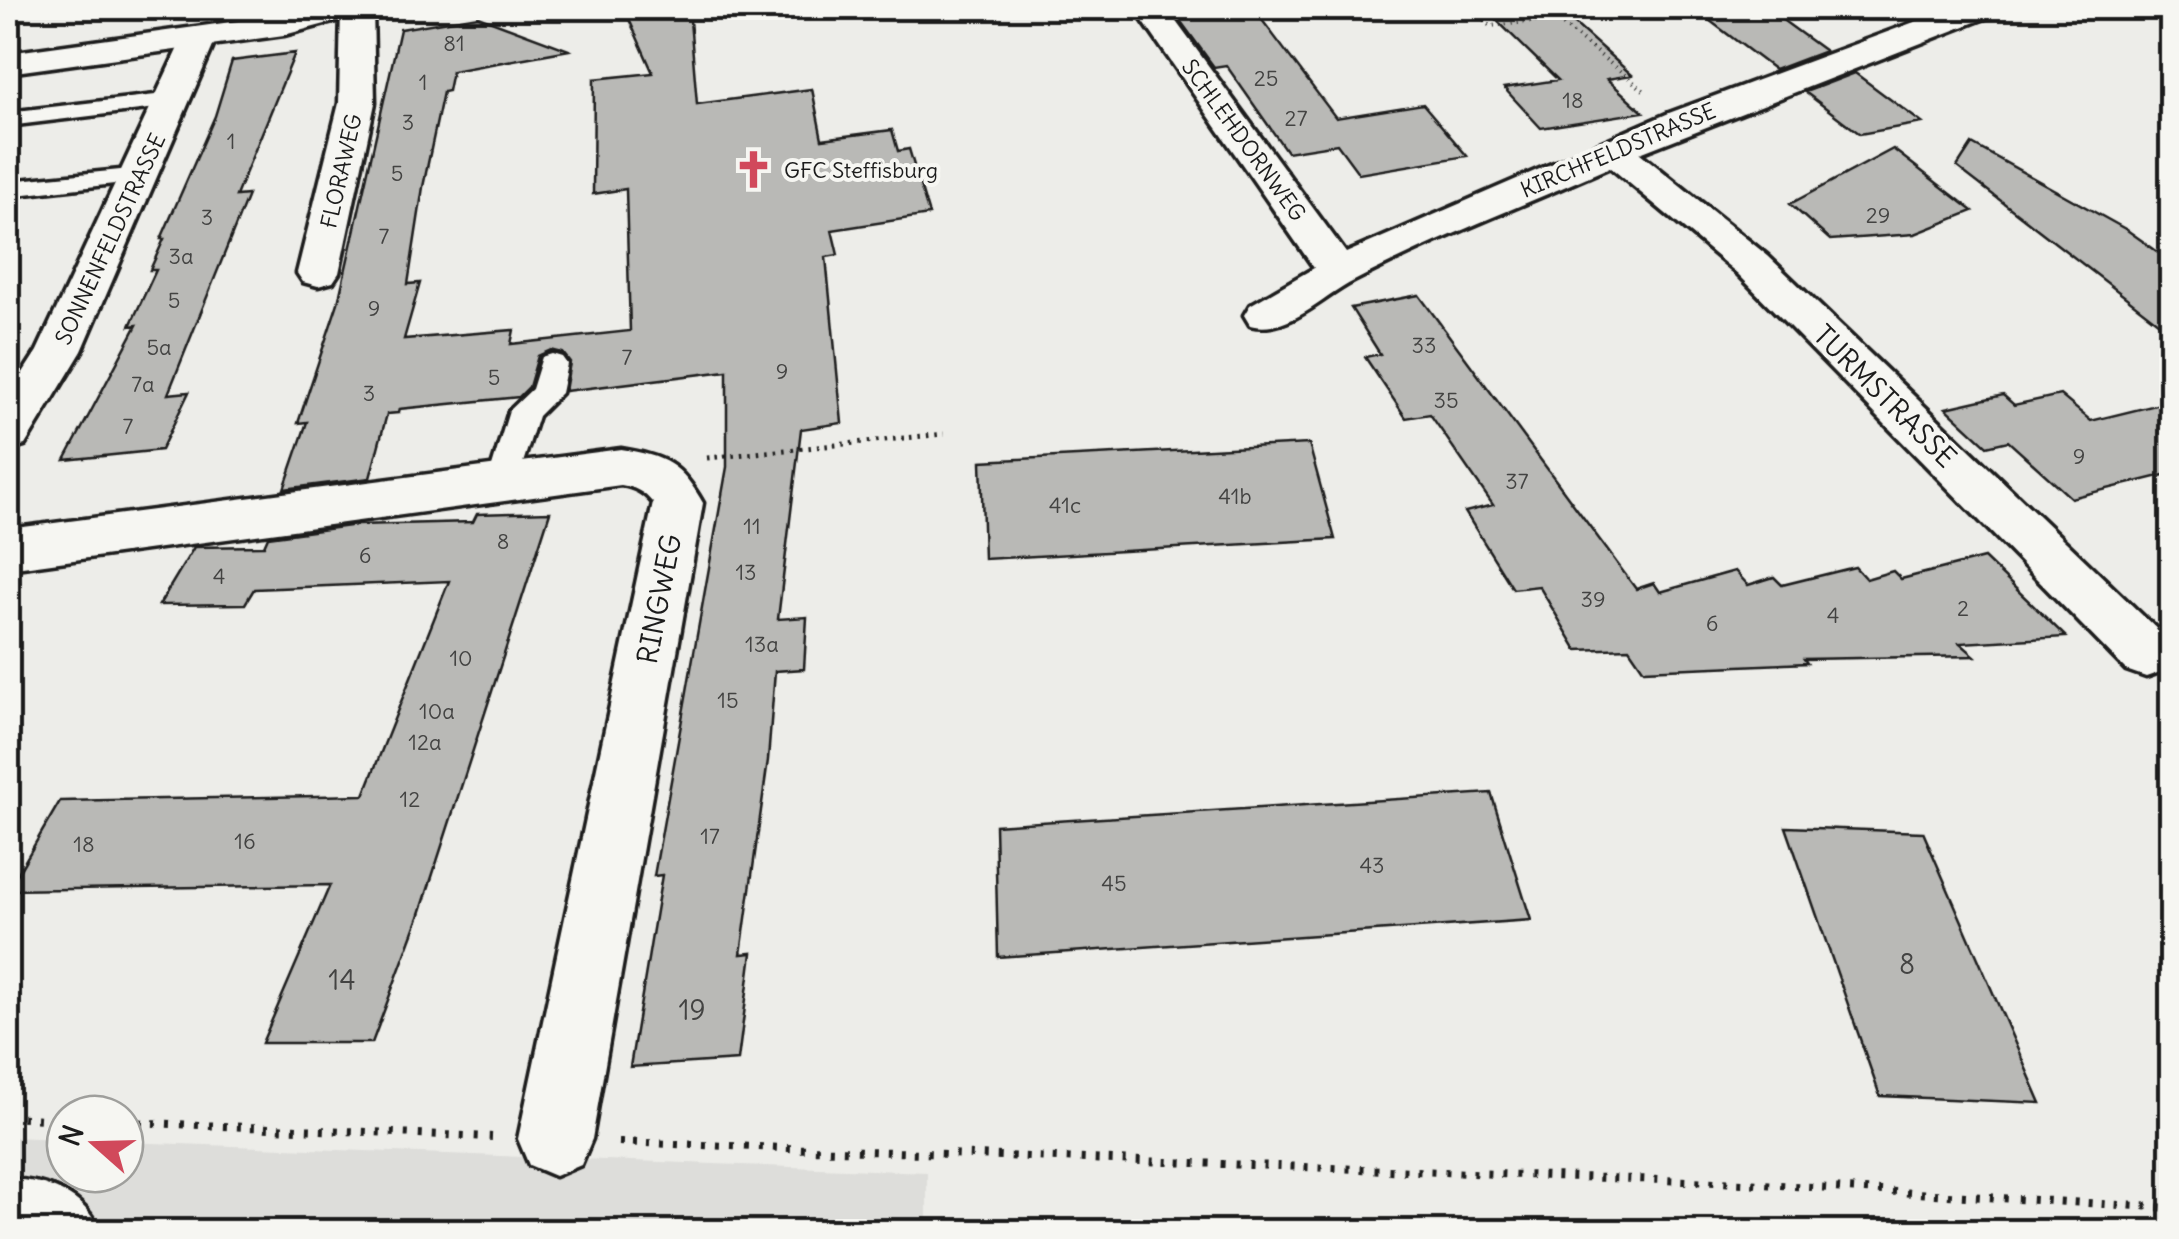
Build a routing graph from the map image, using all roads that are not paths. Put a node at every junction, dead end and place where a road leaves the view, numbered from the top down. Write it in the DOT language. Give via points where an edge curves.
graph roads {
  1 [pos="324,8"];
  2 [pos="347,8"];
  3 [pos="357,8"];
  4 [pos="1150,8"];
  5 [pos="1982,8"];
  6 [pos="200,38"];
  7 [pos="8,48"];
  8 [pos="8,63"];
  9 [pos="174,100"];
  10 [pos="8,119"];
  11 [pos="1614,151"];
  12 [pos="141,174"];
  13 [pos="8,189"];
  14 [pos="1338,272"];
  15 [pos="318,273"];
  16 [pos="1266,315"];
  17 [pos="552,364"];
  18 [pos="8,433"];
  19 [pos="503,483"];
  20 [pos="8,548"];
  21 [pos="2146,654"];
  22 [pos="554,1139"];
  23 [pos="8,1203"];
  24 [pos="76,1232"];
  1 -- 7 [label="street"];
  2 -- 6 [label="street"];
  3 -- 15 [label="street, FLORAWEG" via="357,104"];
  4 -- 14 [label="street, SCHLEHDORNWEG"];
  5 -- 11 [label="street, KIRCHFELDSTRASSE"];
  6 -- 8 [label="street"];
  6 -- 9 [label="street, SONNENFELDSTRASSE"];
  9 -- 10 [label="lane"];
  9 -- 12 [label="street, SONNENFELDSTRASSE"];
  11 -- 14 [label="street, KIRCHFELDSTRASSE"];
  11 -- 21 [label="street, TURMSTRASSE" via="1752,265"];
  12 -- 13 [label="lane"];
  12 -- 18 [label="street, SONNENFELDSTRASSE" via="59,351"];
  14 -- 16 [label="street, KIRCHFELDSTRASSE"];
  17 -- 19 [label="lane" via="546,393 524,411"];
  19 -- 20 [label="street, RINGWEG"];
  19 -- 22 [label="street, RINGWEG" via="621,467 668,482 678,502"];
  23 -- 24 [label="lane" via="39,1204"];
}
